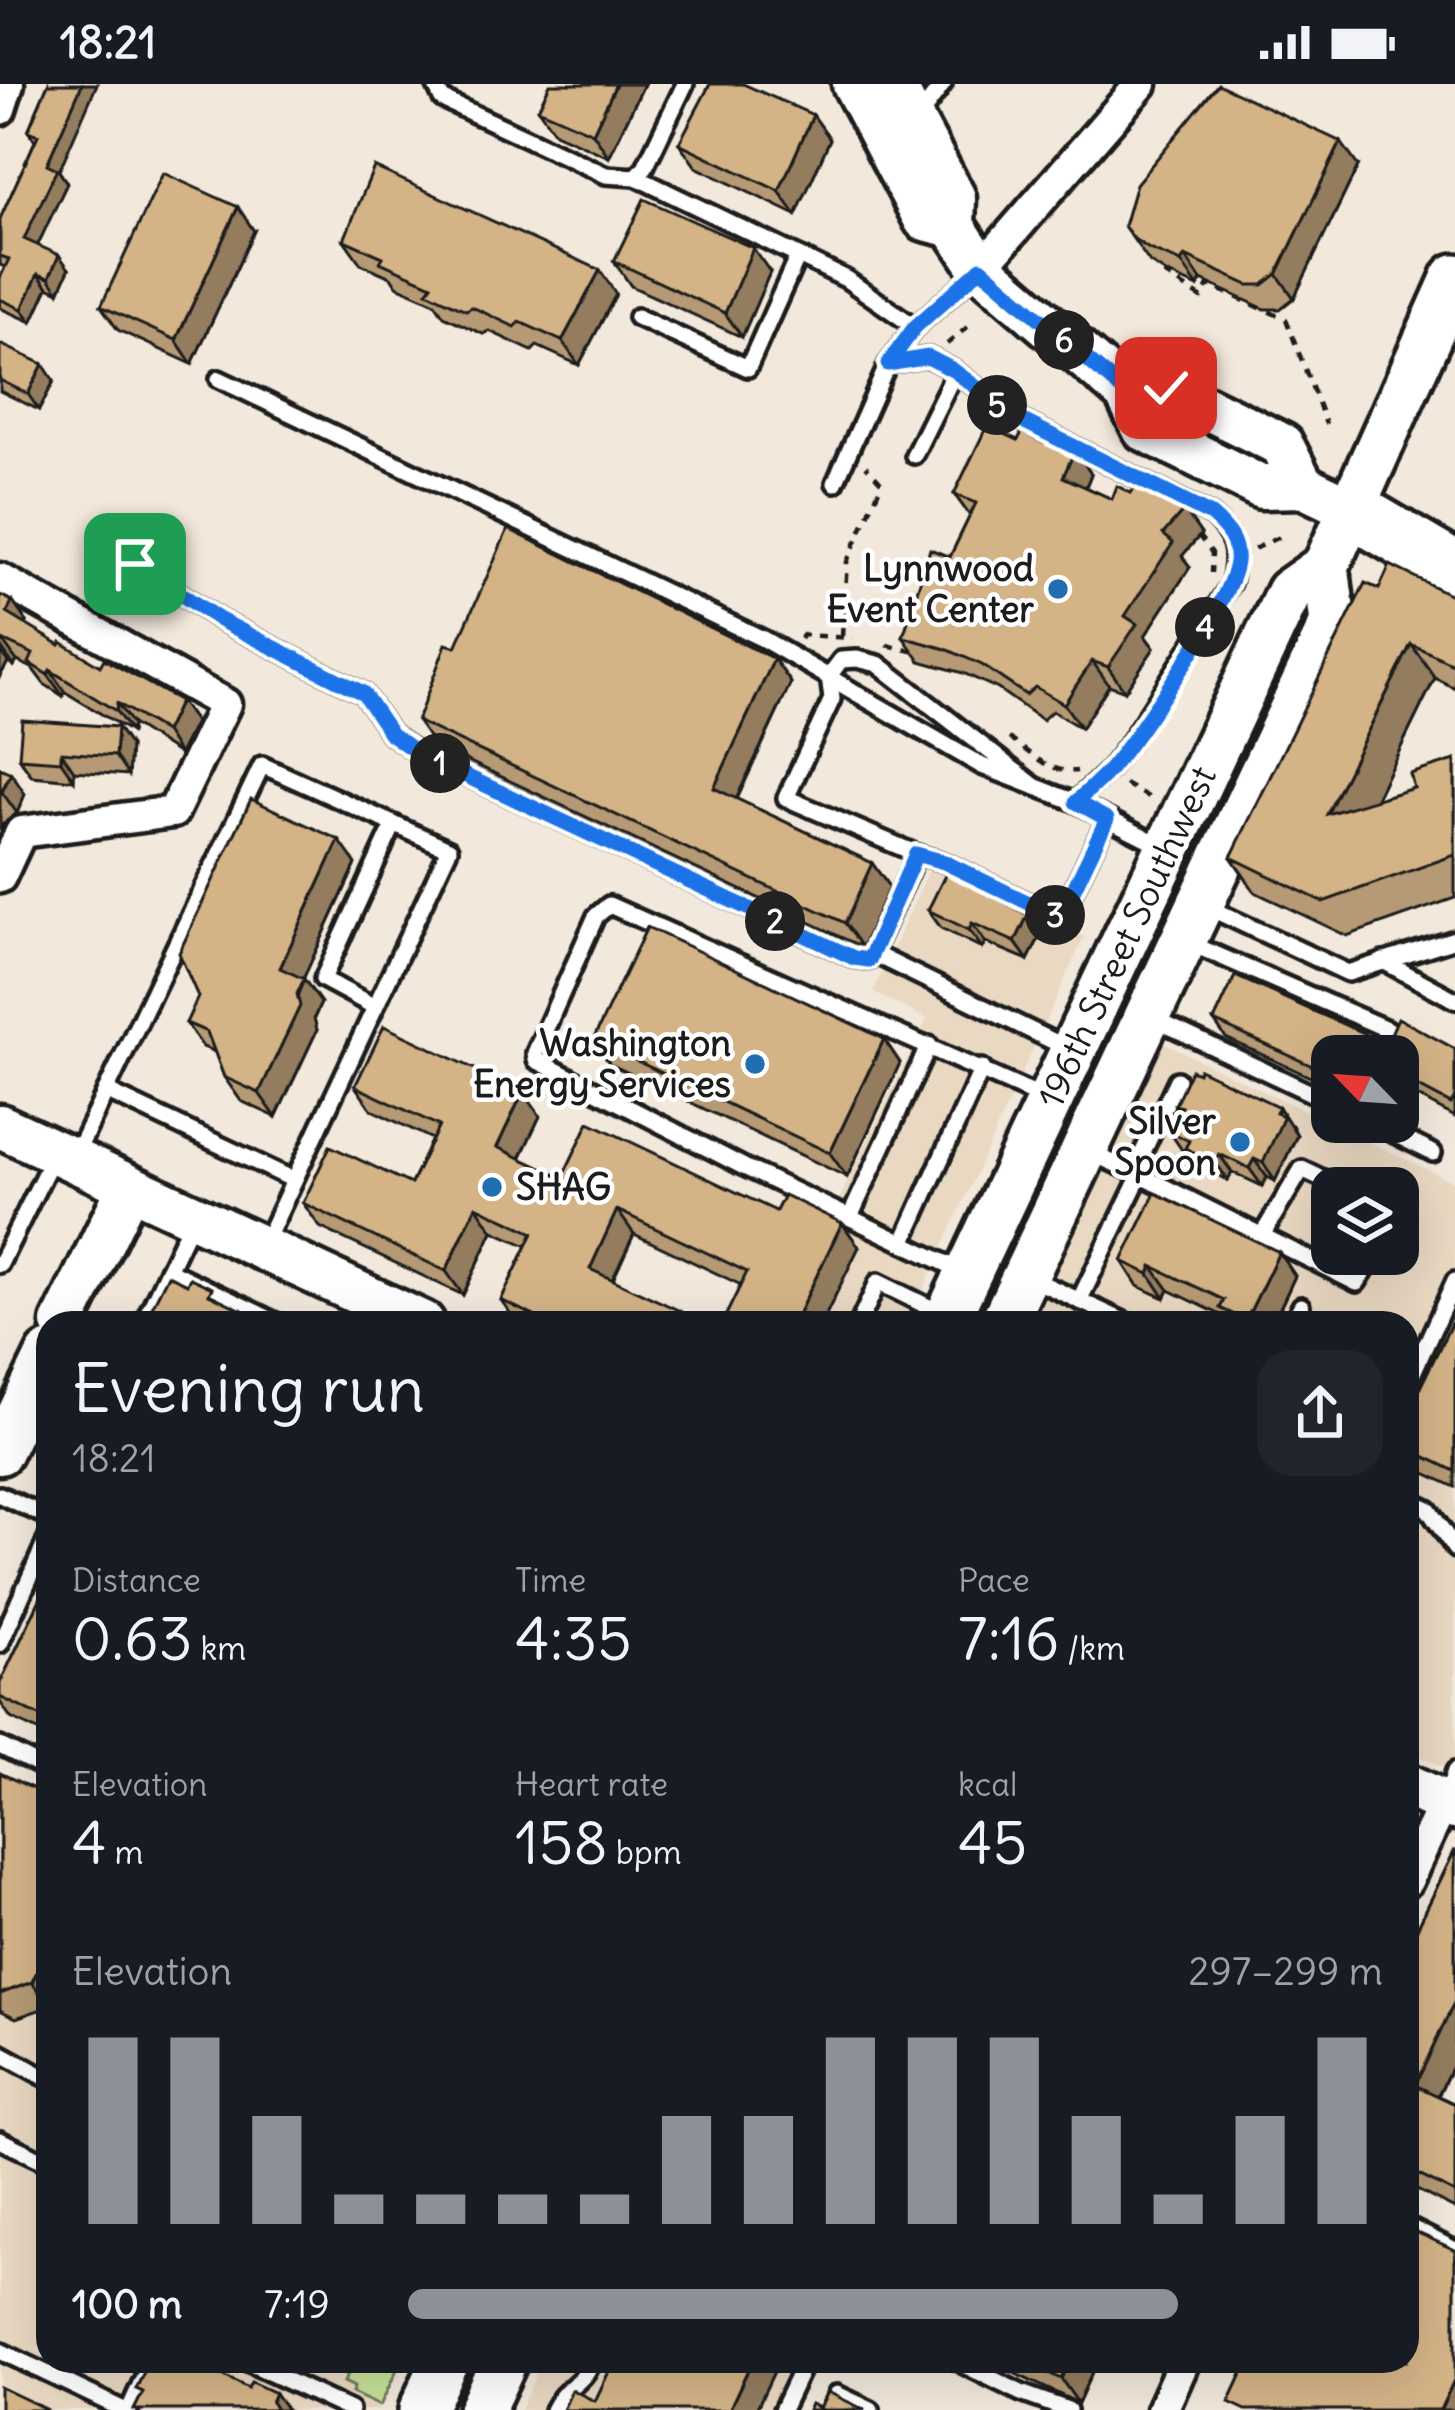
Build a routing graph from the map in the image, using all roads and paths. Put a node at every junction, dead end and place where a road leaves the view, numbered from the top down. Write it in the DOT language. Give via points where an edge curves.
graph roads {
  1 [pos="8,84"];
  2 [pos="435,84"];
  3 [pos="685,84"];
  4 [pos="854,84"];
  5 [pos="893,84"];
  6 [pos="944,84"];
  7 [pos="1141,84"];
  8 [pos="0,110"];
  9 [pos="912,124"];
  10 [pos="636,178"];
  11 [pos="953,226"];
  12 [pos="798,256"];
  13 [pos="981,268"];
  14 [pos="1164,274"];
  15 [pos="1455,277"];
  16 [pos="637,317"];
  17 [pos="970,324"];
  18 [pos="915,327"];
  19 [pos="935,361"];
  20 [pos="888,364"];
  21 [pos="955,372"];
  22 [pos="219,379"];
  23 [pos="1326,424"];
  24 [pos="863,450"];
  25 [pos="914,455"];
  26 [pos="836,483"];
  27 [pos="1351,509"];
  28 [pos="1189,529"];
  29 [pos="135,564"];
  30 [pos="1326,566"];
  31 [pos="1455,570"];
  32 [pos="0,579"];
  33 [pos="1210,581"];
  34 [pos="842,636"];
  35 [pos="891,646"];
  36 [pos="908,662"];
  37 [pos="829,676"];
  38 [pos="995,728"];
  39 [pos="1090,769"];
  40 [pos="1033,785"];
  41 [pos="1076,802"];
  42 [pos="1107,819"];
  43 [pos="394,824"];
  44 [pos="1168,849"];
  45 [pos="916,854"];
  46 [pos="0,877"];
  47 [pos="1191,922"];
  48 [pos="1455,939"];
  49 [pos="872,953"];
  50 [pos="1383,962"];
  51 [pos="1455,1000"];
  52 [pos="375,1007"];
  53 [pos="1148,1016"];
  54 [pos="1397,1035"];
  55 [pos="929,1045"];
  56 [pos="1073,1052"];
  57 [pos="982,1068"];
  58 [pos="1177,1080"];
  59 [pos="106,1090"];
  60 [pos="1311,1093"];
  61 [pos="1050,1101"];
  62 [pos="0,1126"];
  63 [pos="1413,1143"];
  64 [pos="1086,1151"];
  65 [pos="1433,1153"];
  66 [pos="64,1157"];
  67 [pos="1311,1173"];
  68 [pos="1140,1175"];
  69 [pos="294,1180"];
  70 [pos="129,1187"];
  71 [pos="194,1217"];
  72 [pos="850,1217"];
  73 [pos="1262,1235"];
  74 [pos="903,1243"];
  75 [pos="262,1249"];
  76 [pos="1311,1259"];
  77 [pos="0,1264"];
  78 [pos="168,1270"];
  79 [pos="968,1274"];
  80 [pos="1025,1276"];
  81 [pos="1455,1281"];
  82 [pos="1079,1301"];
  83 [pos="1301,1306"];
  84 [pos="69,1311"];
  85 [pos="149,1311"];
  86 [pos="253,1311"];
  87 [pos="398,1311"];
  88 [pos="865,1311"];
  89 [pos="931,1311"];
  90 [pos="951,1311"];
  91 [pos="1009,1311"];
  92 [pos="1102,1311"];
  93 [pos="1298,1311"];
  94 [pos="1419,1360"];
  95 [pos="36,1379"];
  96 [pos="0,1453"];
  97 [pos="0,1495"];
  98 [pos="1419,1505"];
  99 [pos="36,1512"];
  100 [pos="1455,1550"];
  101 [pos="36,1564"];
  102 [pos="0,1644"];
  103 [pos="0,1746"];
  104 [pos="36,1764"];
  105 [pos="1440,1792"];
  106 [pos="1419,1849"];
  107 [pos="0,2053"];
  108 [pos="36,2072"];
  109 [pos="0,2140"];
  110 [pos="36,2157"];
  111 [pos="1419,2232"];
  112 [pos="1455,2250"];
  113 [pos="0,2351"];
  114 [pos="36,2368"];
  115 [pos="47,2373"];
  116 [pos="146,2373"];
  117 [pos="271,2373"];
  118 [pos="439,2373"];
  119 [pos="498,2373"];
  120 [pos="588,2373"];
  121 [pos="800,2373"];
  122 [pos="980,2373"];
  123 [pos="1173,2373"];
  124 [pos="127,2410"];
  125 [pos="350,2410"];
  126 [pos="422,2410"];
  127 [pos="481,2410"];
  128 [pos="553,2410"];
  129 [pos="782,2410"];
  130 [pos="830,2410"];
  131 [pos="871,2410"];
  132 [pos="1068,2410"];
  133 [pos="1162,2410"];
  1 -- 8 [label="street"];
  2 -- 10 [label="lane" via="459,107 606,175"];
  3 -- 10 [label="lane"];
  4 -- 11 [label="main road" via="925,219"];
  5 -- 9 [label="main road"];
  6 -- 9 [label="lane"];
  7 -- 13 [label="street"];
  9 -- 11 [label="main road" via="954,197"];
  10 -- 12 [label="lane"];
  11 -- 13 [label="main road"];
  12 -- 16 [label="lane" via="748,368"];
  12 -- 18 [label="lane"];
  13 -- 18 [label="lane"];
  13 -- 27 [label="main road" via="1126,393 1144,429 1261,487 1303,486"];
  14 -- 23 [label="path" via="1202,298 1208,285 1286,319"];
  15 -- 27 [label="main road, 196th Street Southwest"];
  17 -- 19 [label="path"];
  18 -- 20 [label="lane"];
  19 -- 20 [label="lane"];
  19 -- 21 [label="lane"];
  20 -- 26 [label="lane"];
  21 -- 25 [label="lane"];
  21 -- 41 [label="lane" via="1021,420 1211,515 1234,544 1232,583 1184,662 1109,770"];
  22 -- 37 [label="lane"];
  24 -- 34 [label="path" via="882,483 847,562"];
  27 -- 30 [label="main road, 196th Street Southwest"];
  27 -- 31 [label="highway"];
  28 -- 33 [label="path" via="1212,553"];
  29 -- 49 [label="lane" via="220,620 363,693 391,734 419,754 854,958"];
  30 -- 44 [label="main road, 196th Street Southwest" via="1289,592"];
  30 -- 47 [label="main road, 196th Street Southwest" via="1333,623"];
  32 -- 46 [label="street" via="225,704 173,812 21,832"];
  35 -- 36 [label="path"];
  37 -- 40 [label="lane" via="982,766"];
  37 -- 40 [label="lane" via="841,660 878,664"];
  37 -- 45 [label="lane" via="832,699 786,798"];
  38 -- 39 [label="path" via="1051,768"];
  40 -- 41 [label="lane"];
  41 -- 42 [label="lane"];
  42 -- 44 [label="lane"];
  42 -- 45 [label="lane" via="1060,918"];
  43 -- 52 [label="lane" via="323,980"];
  43 -- 52 [label="lane" via="449,849"];
  43 -- 59 [label="lane" via="262,765"];
  44 -- 56 [label="main road, 196th Street Southwest"];
  45 -- 49 [label="lane"];
  47 -- 50 [label="lane" via="1348,973"];
  47 -- 53 [label="main road, 196th Street Southwest"];
  47 -- 54 [label="lane"];
  48 -- 50 [label="lane"];
  49 -- 56 [label="lane"];
  50 -- 51 [label="lane"];
  52 -- 69 [label="lane"];
  53 -- 60 [label="lane"];
  53 -- 64 [label="main road, 196th Street Southwest"];
  55 -- 57 [label="lane"];
  55 -- 72 [label="lane"];
  55 -- 72 [label="lane" via="609,905 596,916 536,1060"];
  56 -- 61 [label="main road, 196th Street Southwest"];
  57 -- 61 [label="lane"];
  57 -- 74 [label="lane"];
  58 -- 68 [label="lane"];
  59 -- 66 [label="lane"];
  59 -- 69 [label="lane"];
  61 -- 79 [label="main road, 196th Street Southwest"];
  62 -- 66 [label="main road"];
  63 -- 65 [label="lane"];
  64 -- 68 [label="lane"];
  64 -- 80 [label="main road, 196th Street Southwest"];
  66 -- 70 [label="main road"];
  66 -- 77 [label="lane"];
  67 -- 73 [label="lane" via="1302,1169"];
  68 -- 73 [label="lane"];
  68 -- 82 [label="lane"];
  69 -- 75 [label="lane"];
  70 -- 71 [label="main road"];
  70 -- 84 [label="main road"];
  71 -- 75 [label="main road"];
  71 -- 78 [label="lane"];
  72 -- 74 [label="lane"];
  73 -- 76 [label="lane"];
  74 -- 79 [label="lane"];
  75 -- 87 [label="main road"];
  78 -- 85 [label="lane"];
  78 -- 86 [label="lane"];
  79 -- 90 [label="main road, 196th Street Southwest"];
  80 -- 82 [label="lane"];
  80 -- 91 [label="main road, 196th Street Southwest"];
  81 -- 94 [label="lane"];
  82 -- 92 [label="lane"];
  83 -- 93 [label="lane"];
  88 -- 89 [label="lane" via="878,1282"];
  95 -- 96 [label="main road"];
  97 -- 99 [label="lane"];
  98 -- 100 [label="lane"];
  101 -- 102 [label="lane"];
  103 -- 104 [label="lane"];
  105 -- 106 [label="street"];
  107 -- 108 [label="lane"];
  109 -- 110 [label="lane"];
  111 -- 112 [label="lane"];
  113 -- 114 [label="lane"];
  115 -- 124 [label="lane"];
  116 -- 124 [label="lane"];
  117 -- 125 [label="lane"];
  118 -- 126 [label="main road"];
  119 -- 127 [label="main road"];
  120 -- 128 [label="lane"];
  121 -- 129 [label="lane"];
  122 -- 132 [label="lane"];
  123 -- 133 [label="street"];
  130 -- 131 [label="lane" via="837,2394"];
}
